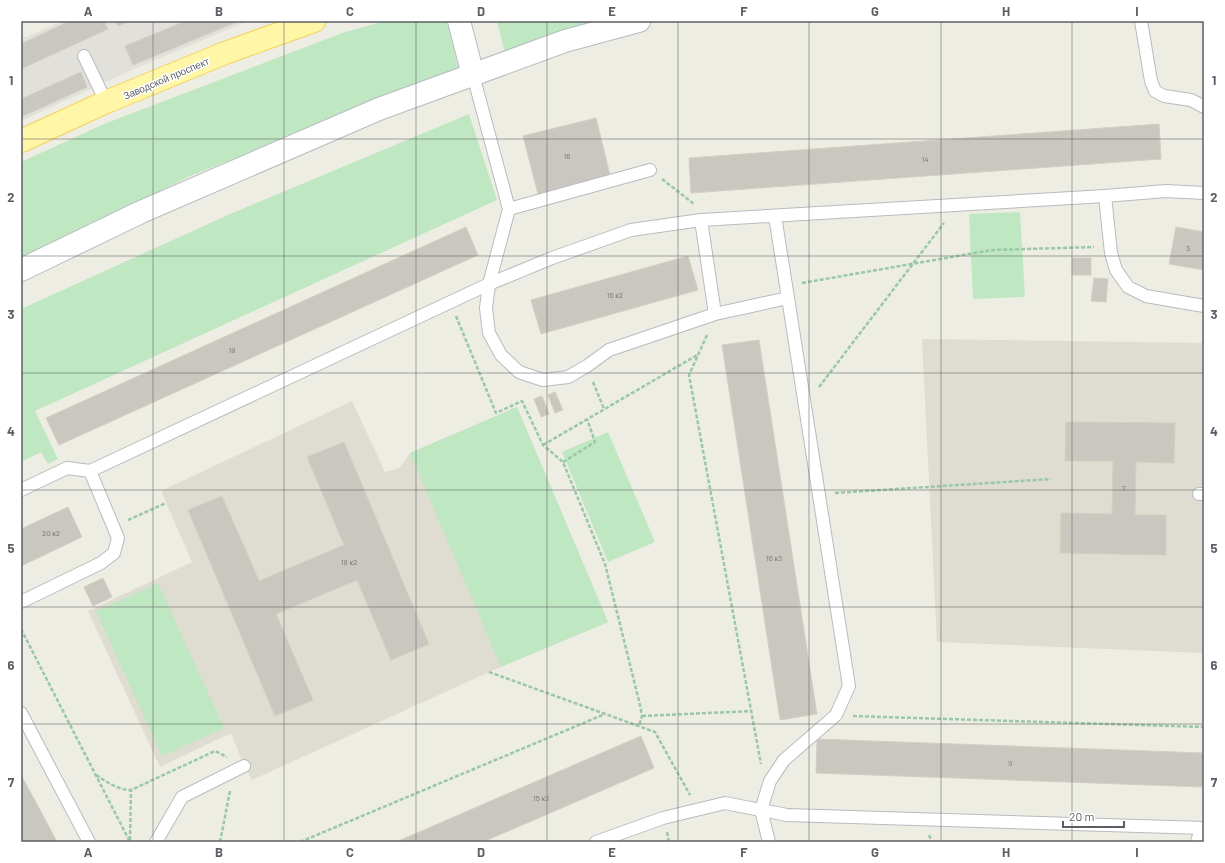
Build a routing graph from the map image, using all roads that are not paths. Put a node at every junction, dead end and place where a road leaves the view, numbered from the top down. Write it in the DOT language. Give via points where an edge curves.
graph roads {
  1 [pos="314,21"];
  2 [pos="459,21"];
  3 [pos="639,21"];
  4 [pos="1141,21"];
  5 [pos="84,56"];
  6 [pos="473,75"];
  7 [pos="106,102"];
  8 [pos="1204,107"];
  9 [pos="21,141"];
  10 [pos="650,170"];
  11 [pos="1204,193"];
  12 [pos="1105,196"];
  13 [pos="509,209"];
  14 [pos="775,216"];
  15 [pos="701,220"];
  16 [pos="21,270"];
  17 [pos="489,284"];
  18 [pos="787,292"];
  19 [pos="1204,306"];
  20 [pos="715,314"];
  21 [pos="90,471"];
  22 [pos="21,490"];
  23 [pos="21,602"];
  24 [pos="21,713"];
  25 [pos="240,768"];
  26 [pos="761,810"];
  27 [pos="1202,828"];
  28 [pos="89,842"];
  29 [pos="156,842"];
  30 [pos="596,842"];
  31 [pos="769,842"];
  32 [pos="1197,842"];
  1 -- 7 [label="main road, Заводской проспект" via="225,53"];
  2 -- 6 [label="street"];
  3 -- 6 [label="street" via="565,41"];
  4 -- 8 [label="lane" via="1155,91 1164,96 1191,100"];
  5 -- 7 [label="lane"];
  6 -- 13 [label="lane"];
  6 -- 16 [label="street" via="372,112 141,212"];
  7 -- 9 [label="main road, Заводской проспект"];
  10 -- 13 [label="lane"];
  11 -- 12 [label="lane" via="1166,191"];
  12 -- 14 [label="lane"];
  12 -- 19 [label="lane" via="1111,253 1116,270 1128,287 1146,296"];
  13 -- 17 [label="lane"];
  14 -- 15 [label="lane"];
  14 -- 18 [label="lane"];
  15 -- 17 [label="lane" via="631,230"];
  15 -- 20 [label="lane"];
  17 -- 20 [label="lane" via="486,308 489,334 501,355 519,372 543,380 568,377 609,350"];
  17 -- 21 [label="lane"];
  18 -- 20 [label="lane"];
  18 -- 26 [label="lane" via="849,686 836,715 784,760 770,781"];
  21 -- 22 [label="lane" via="67,468"];
  21 -- 23 [label="lane" via="118,538 114,553 101,563"];
  24 -- 28 [label="lane"];
  25 -- 29 [label="lane" via="182,797"];
  26 -- 27 [label="lane" via="787,815"];
  26 -- 30 [label="lane" via="725,803 663,818"];
  26 -- 31 [label="lane"];
  27 -- 32 [label="lane"];
}
